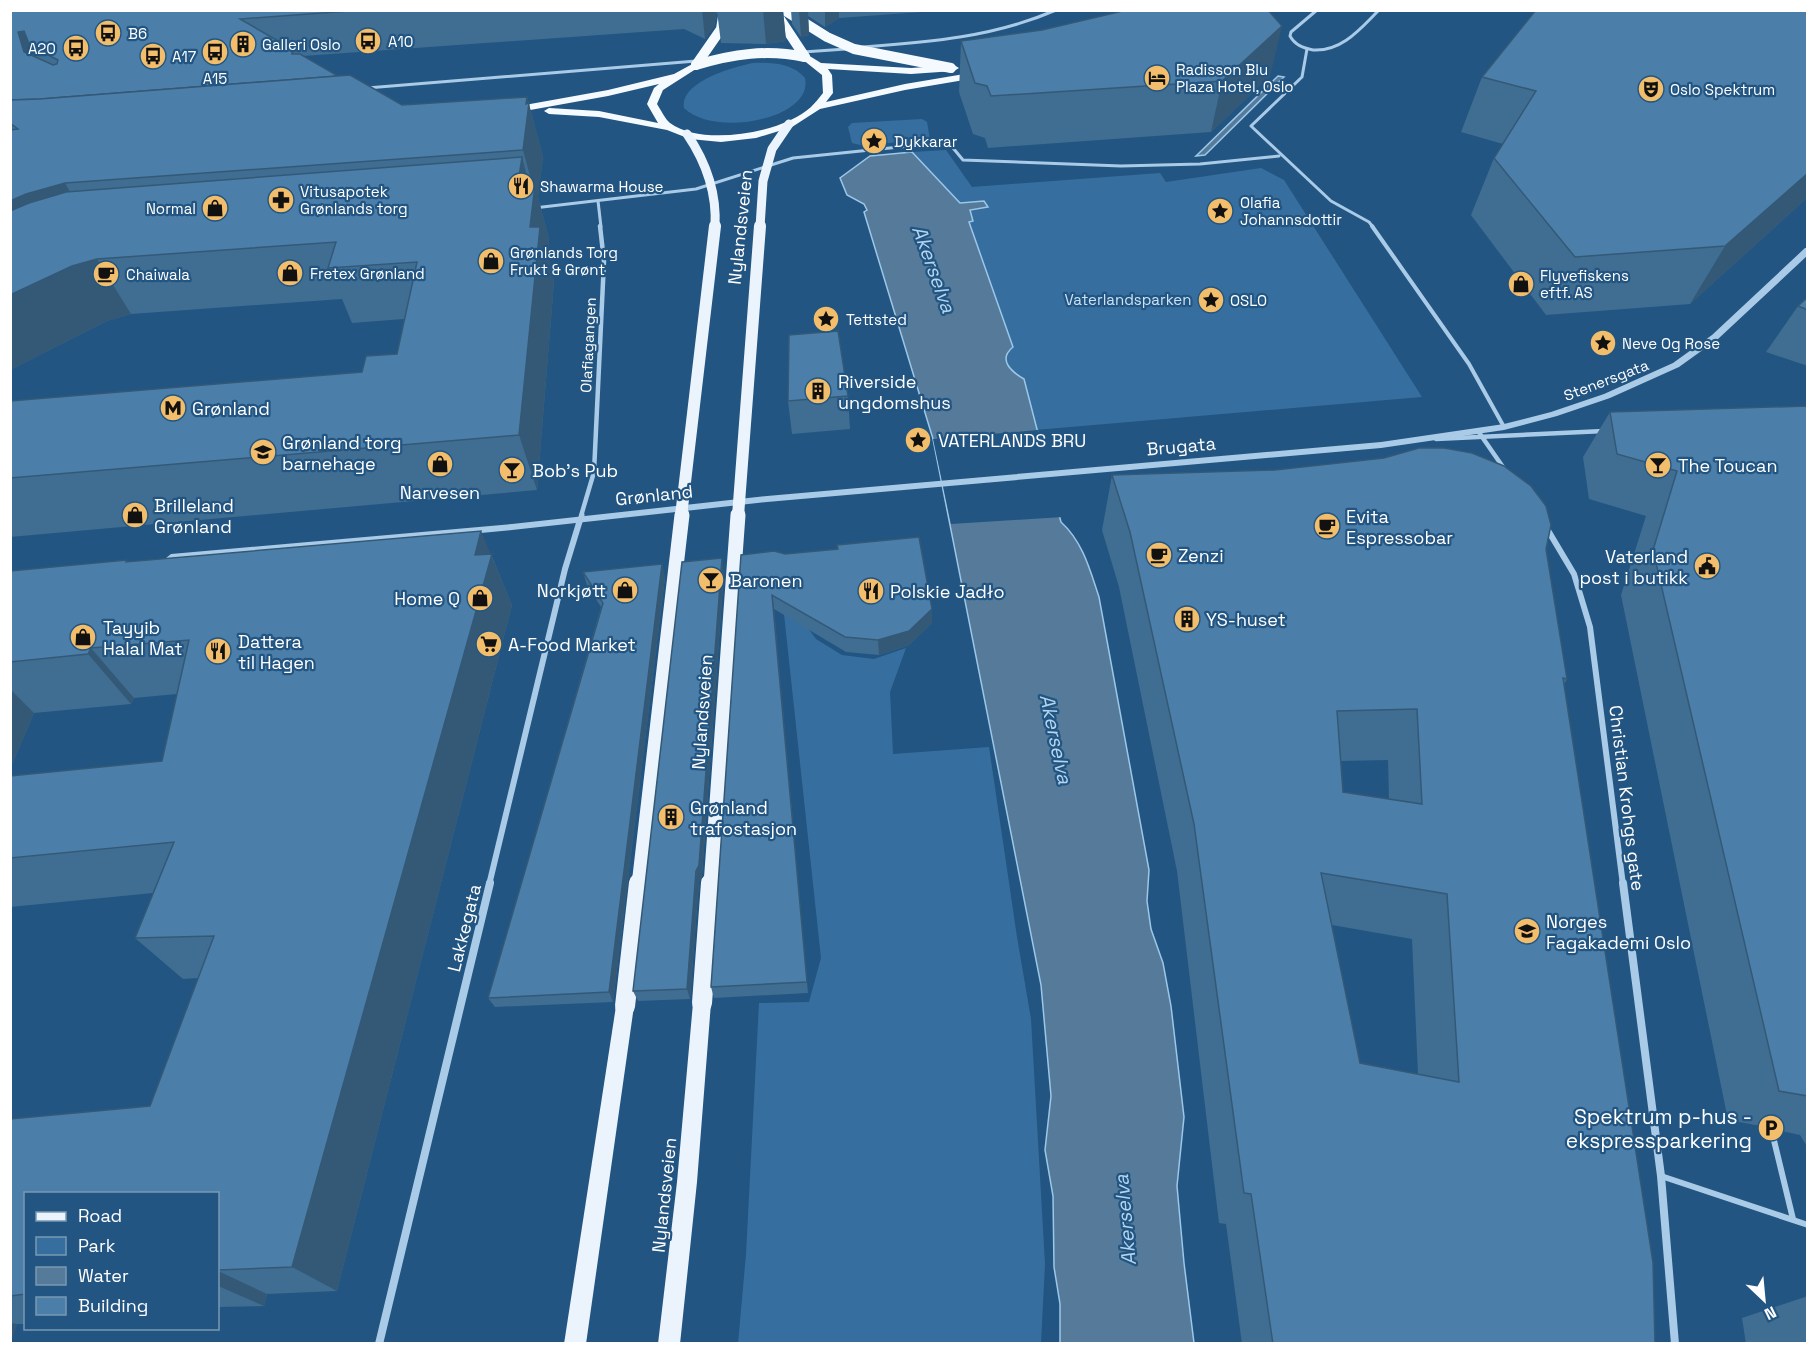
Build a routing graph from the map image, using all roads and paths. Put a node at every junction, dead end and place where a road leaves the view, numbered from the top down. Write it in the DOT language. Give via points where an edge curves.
graph roads {
  1 [pos="724,10"];
  2 [pos="774,10"];
  3 [pos="784,10"];
  4 [pos="1042,10"];
  5 [pos="1056,10"];
  6 [pos="1317,10"];
  7 [pos="1379,10"];
  8 [pos="1042,17"];
  9 [pos="1307,49"];
  10 [pos="805,57"];
  11 [pos="696,65"];
  12 [pos="819,66"];
  13 [pos="951,68"];
  14 [pos="674,77"];
  15 [pos="365,88"];
  16 [pos="817,107"];
  17 [pos="518,111"];
  18 [pos="494,112"];
  19 [pos="789,124"];
  20 [pos="666,127"];
  21 [pos="687,134"];
  22 [pos="1279,156"];
  23 [pos="598,201"];
  24 [pos="532,208"];
  25 [pos="1808,250"];
  26 [pos="1504,427"];
  27 [pos="1616,431"];
  28 [pos="1480,434"];
  29 [pos="1510,476"];
  30 [pos="942,483"];
  31 [pos="580,520"];
  32 [pos="1541,520"];
  33 [pos="164,559"];
  34 [pos="1771,1128"];
  35 [pos="1661,1176"];
  36 [pos="1793,1220"];
  37 [pos="1808,1225"];
  38 [pos="379,1344"];
  39 [pos="575,1344"];
  40 [pos="669,1344"];
  41 [pos="1675,1344"];
  1 -- 11 [label="highway, bridge" via="721,29"];
  2 -- 10 [label="highway, bridge"];
  3 -- 13 [label="highway, bridge" via="854,49"];
  4 -- 8 [label="lane"];
  5 -- 8 [label="lane"];
  6 -- 9 [label="lane" via="1291,32 1292,41"];
  7 -- 9 [label="lane" via="1337,48"];
  8 -- 15 [label="lane" via="1001,32 965,39"];
  9 -- 26 [label="lane" via="1302,77 1251,126 1331,201 1370,222 1469,364"];
  10 -- 11 [label="highway, bridge" via="758,51"];
  10 -- 12 [label="highway"];
  11 -- 14 [label="highway"];
  12 -- 13 [label="highway, bridge" via="911,71"];
  12 -- 16 [label="highway" via="829,84"];
  13 -- 16 [label="highway, Nylandsveien" via="993,71"];
  14 -- 17 [label="highway"];
  14 -- 20 [label="highway" via="659,88 652,104 658,121"];
  16 -- 19 [label="highway, Nylandsveien"];
  17 -- 18 [label="highway"];
  17 -- 20 [label="highway, Nylandsveien" via="599,114"];
  19 -- 21 [label="highway, Nylandsveien" via="747,137"];
  19 -- 40 [label="main road, Nylandsveien, bridge" via="772,149 763,181 702,1003"];
  20 -- 21 [label="highway, Nylandsveien"];
  21 -- 39 [label="main road, Nylandsveien, bridge" via="710,178 715,225 625,1006"];
  22 -- 23 [label="street" via="1174,165 1033,164 963,160 948,142 793,158 696,189"];
  23 -- 24 [label="street"];
  23 -- 31 [label="street, Olafiagangen" via="604,261 594,471"];
  25 -- 26 [label="street, Stenersgata" via="1715,337 1676,365 1607,396"];
  26 -- 28 [label="street, Stenersgata"];
  27 -- 28 [label="street, Brugata"];
  28 -- 29 [label="street"];
  28 -- 30 [label="street, Brugata"];
  30 -- 31 [label="street, Grønland"];
  31 -- 33 [label="street, Grønland"];
  31 -- 38 [label="street, Lakkegata"];
  32 -- 35 [label="street, Christian Krohgs gate" via="1573,569 1590,627"];
  34 -- 36 [label="lane"];
  35 -- 36 [label="lane"];
  35 -- 41 [label="street, Christian Krohgs gate"];
  36 -- 37 [label="lane"];
}
